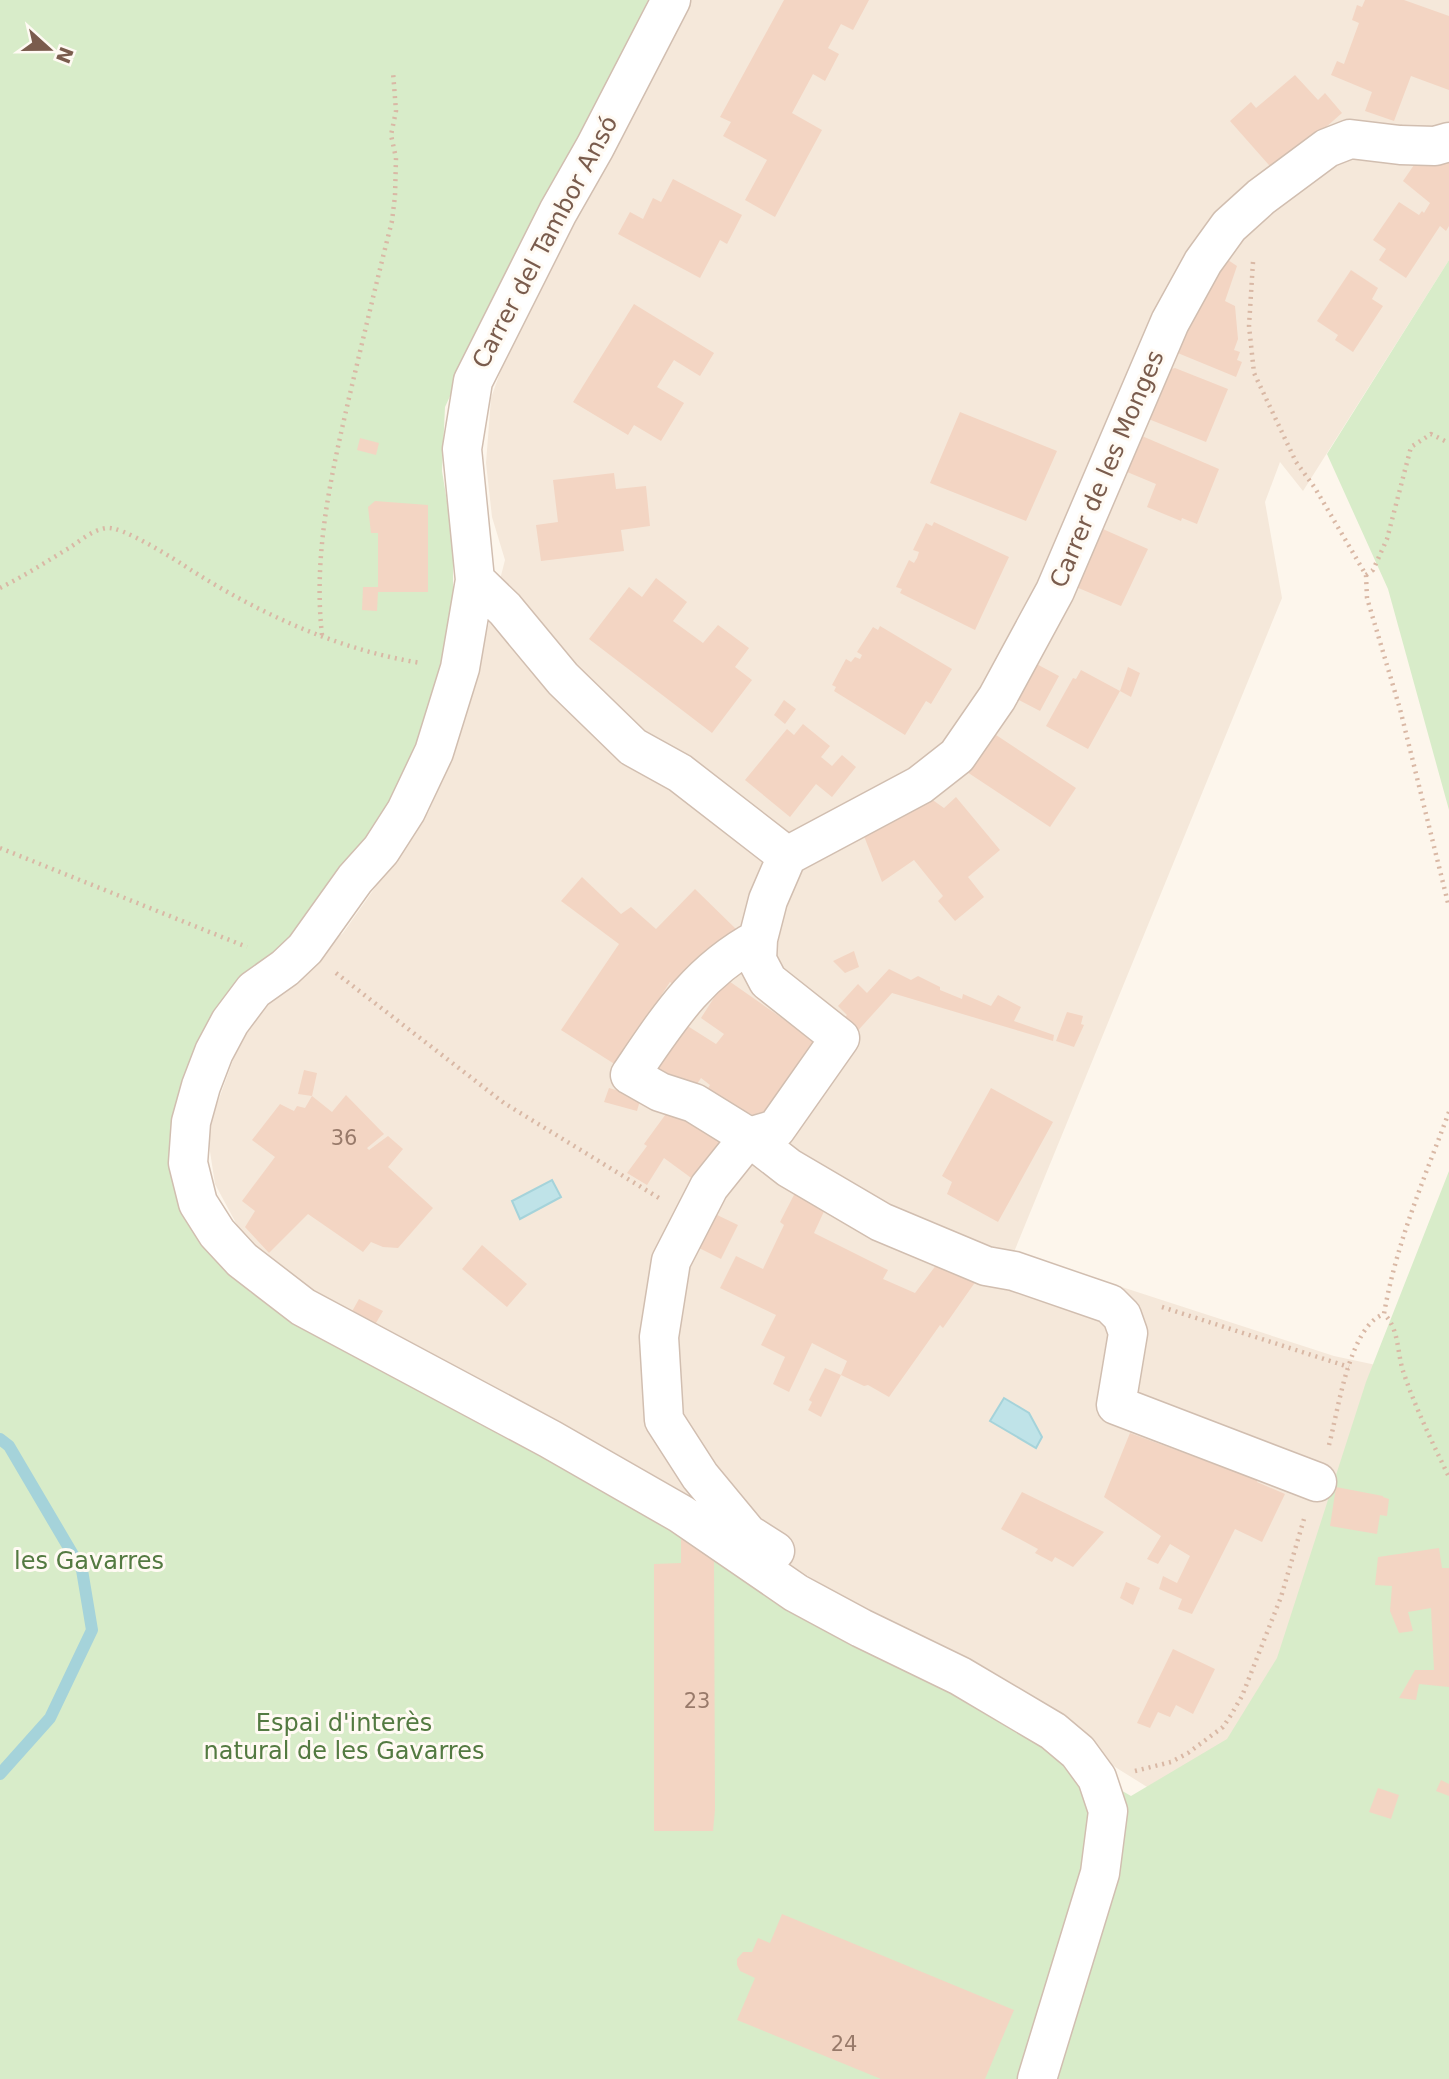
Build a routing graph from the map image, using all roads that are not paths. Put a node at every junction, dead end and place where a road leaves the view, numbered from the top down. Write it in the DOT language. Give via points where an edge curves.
graph roads {
  1 [pos="671,0"];
  2 [pos="1449,142"];
  3 [pos="475,580"];
  4 [pos="787,856"];
  5 [pos="758,939"];
  6 [pos="749,1137"];
  7 [pos="1317,1482"];
  8 [pos="871,1633"];
  9 [pos="1037,2079"];
  1 -- 3 [label="street, Carrer del Tambor Ansó" via="472,381 462,449"];
  2 -- 4 [label="street, Carrer de les Monges" via="1399,145 1350,139 1327,148 1229,226 1170,322 1055,591 997,698 957,756 920,785"];
  3 -- 4 [label="street" via="563,679 633,747 680,773"];
  3 -- 8 [label="street, Carrer del Tambor Ansó" via="460,668 434,752 406,811 381,850 295,958 254,990 214,1052 191,1122 188,1163 198,1203 242,1260 303,1307 550,1438 681,1514 796,1593"];
  4 -- 5 [label="street"];
  5 -- 6 [label="street" via="757,960 768,981 840,1038 776,1129"];
  5 -- 6 [label="street" via="731,954 680,1002 630,1075 660,1092 694,1103"];
  6 -- 7 [label="street" via="789,1168 881,1222 986,1266 1110,1304 1122,1315 1128,1333 1116,1405"];
  6 -- 8 [label="street" via="709,1187 671,1261 659,1337 664,1420 700,1476 748,1534 834,1588"];
  8 -- 9 [label="street, Carrer del Tambor Ansó" via="960,1676 1053,1731 1078,1752 1097,1778 1108,1811 1100,1873"];
}
